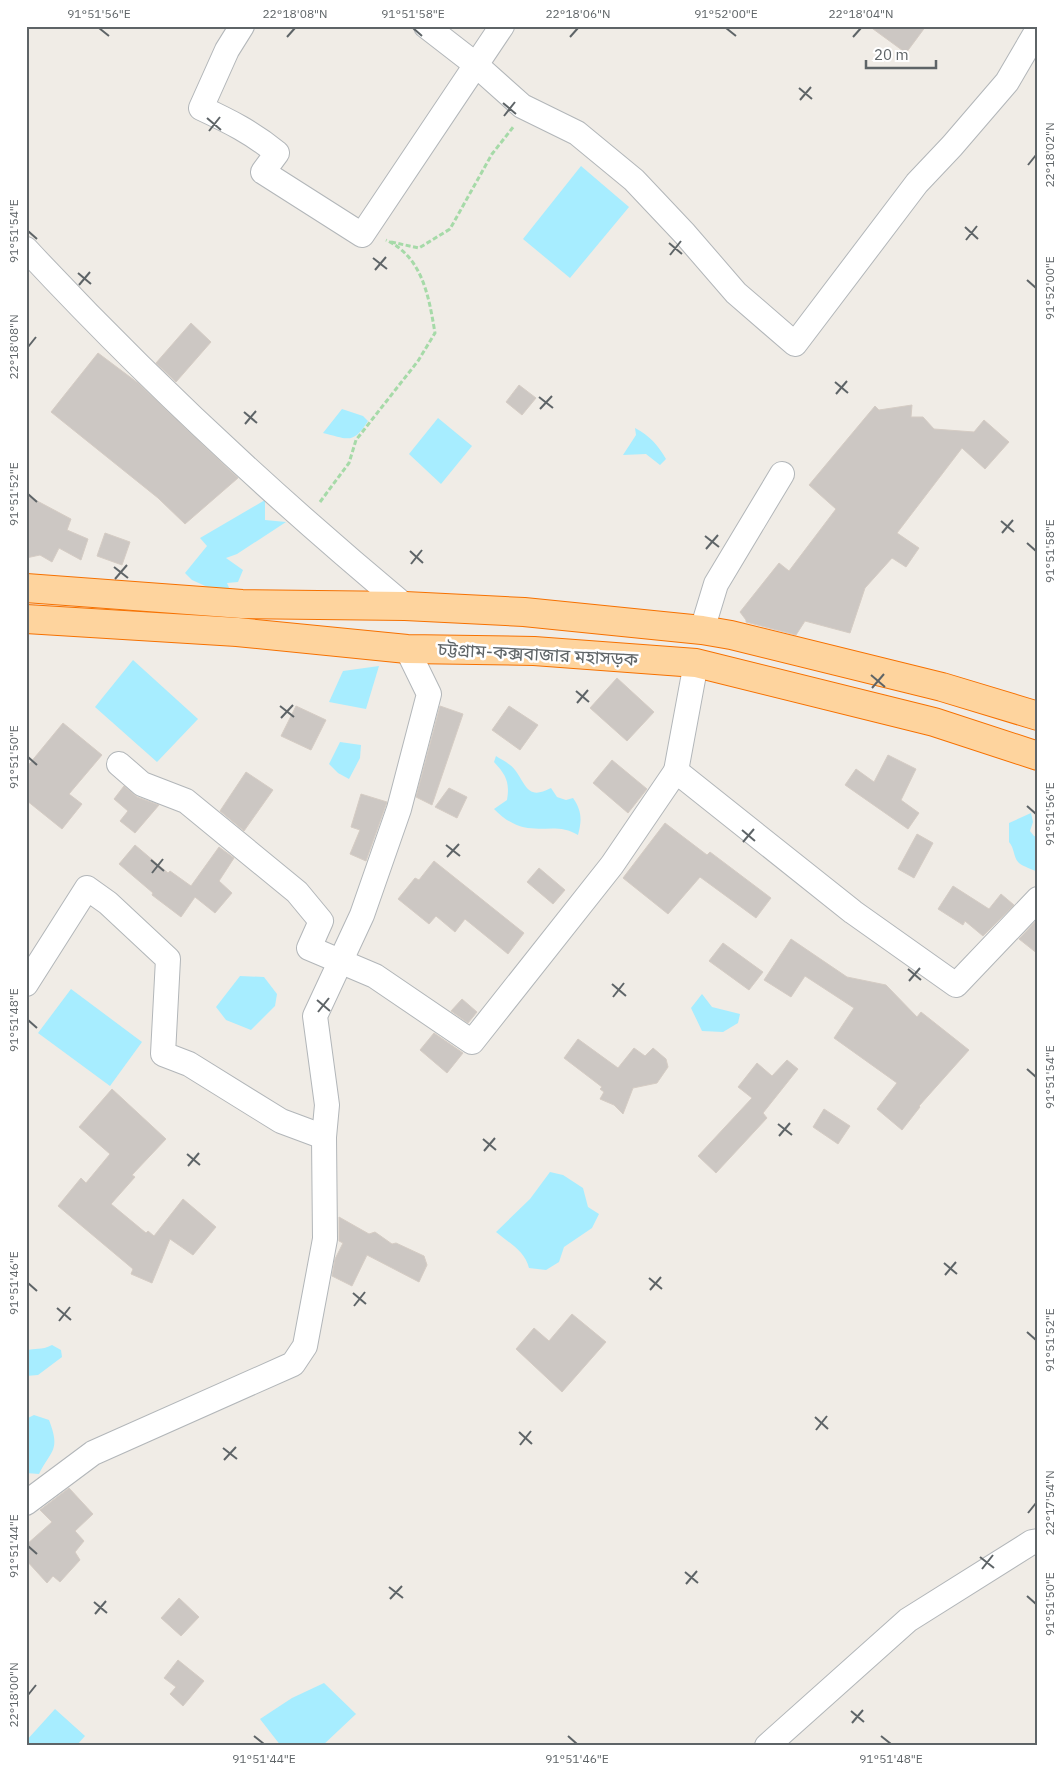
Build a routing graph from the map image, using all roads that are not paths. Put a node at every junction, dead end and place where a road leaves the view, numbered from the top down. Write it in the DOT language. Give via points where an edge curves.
graph roads {
  1 [pos="242,26"];
  2 [pos="426,26"];
  3 [pos="502,26"];
  4 [pos="1038,29"];
  5 [pos="475,64"];
  6 [pos="26,249"];
  7 [pos="782,474"];
  8 [pos="26,588"];
  9 [pos="405,606"];
  10 [pos="26,619"];
  11 [pos="702,630"];
  12 [pos="407,649"];
  13 [pos="696,663"];
  14 [pos="1038,716"];
  15 [pos="1038,756"];
  16 [pos="119,764"];
  17 [pos="676,771"];
  18 [pos="1038,900"];
  19 [pos="342,960"];
  20 [pos="26,984"];
  21 [pos="324,1137"];
  22 [pos="27,1500"];
  23 [pos="1038,1540"];
  24 [pos="767,1746"];
  1 -- 5 [label="street" via="227,50 201,108 243,127 277,153 264,172 362,235"];
  2 -- 5 [label="street"];
  3 -- 5 [label="street"];
  4 -- 5 [label="street" via="1007,82 917,183 795,344 736,293 634,180 577,133 522,106"];
  6 -- 9 [label="street" via="190,416"];
  7 -- 11 [label="street" via="716,584"];
  8 -- 9 [label="highway, চট্টগ্রাম-কক্সবাজার মহাসড়ক" via="242,604"];
  9 -- 11 [label="highway, চট্টগ্রাম-কক্সবাজার মহাসড়ক" via="524,612"];
  10 -- 12 [label="highway, চট্টগ্রাম-কক্সবাজার মহাসড়ক" via="237,632"];
  11 -- 14 [label="highway, চট্টগ্রাম-কক্সবাজার মহাসড়ক" via="942,687"];
  12 -- 13 [label="highway, চট্টগ্রাম-কক্সবাজার মহাসড়ক" via="534,650"];
  12 -- 19 [label="street" via="428,694 399,809 362,916"];
  13 -- 15 [label="highway, চট্টগ্রাম-কক্সবাজার মহাসড়ক" via="934,722"];
  13 -- 17 [label="street"];
  16 -- 19 [label="street" via="142,784 186,801 298,892 321,921 309,948"];
  17 -- 18 [label="street" via="853,912 956,985"];
  17 -- 19 [label="street" via="612,865 472,1042 375,976"];
  19 -- 21 [label="street" via="315,1016 327,1105"];
  20 -- 21 [label="street" via="87,888 108,903 168,959 163,1054 189,1064 281,1121"];
  21 -- 22 [label="street" via="325,1239 305,1346 293,1364 93,1453"];
  23 -- 24 [label="street" via="908,1620"];
}
